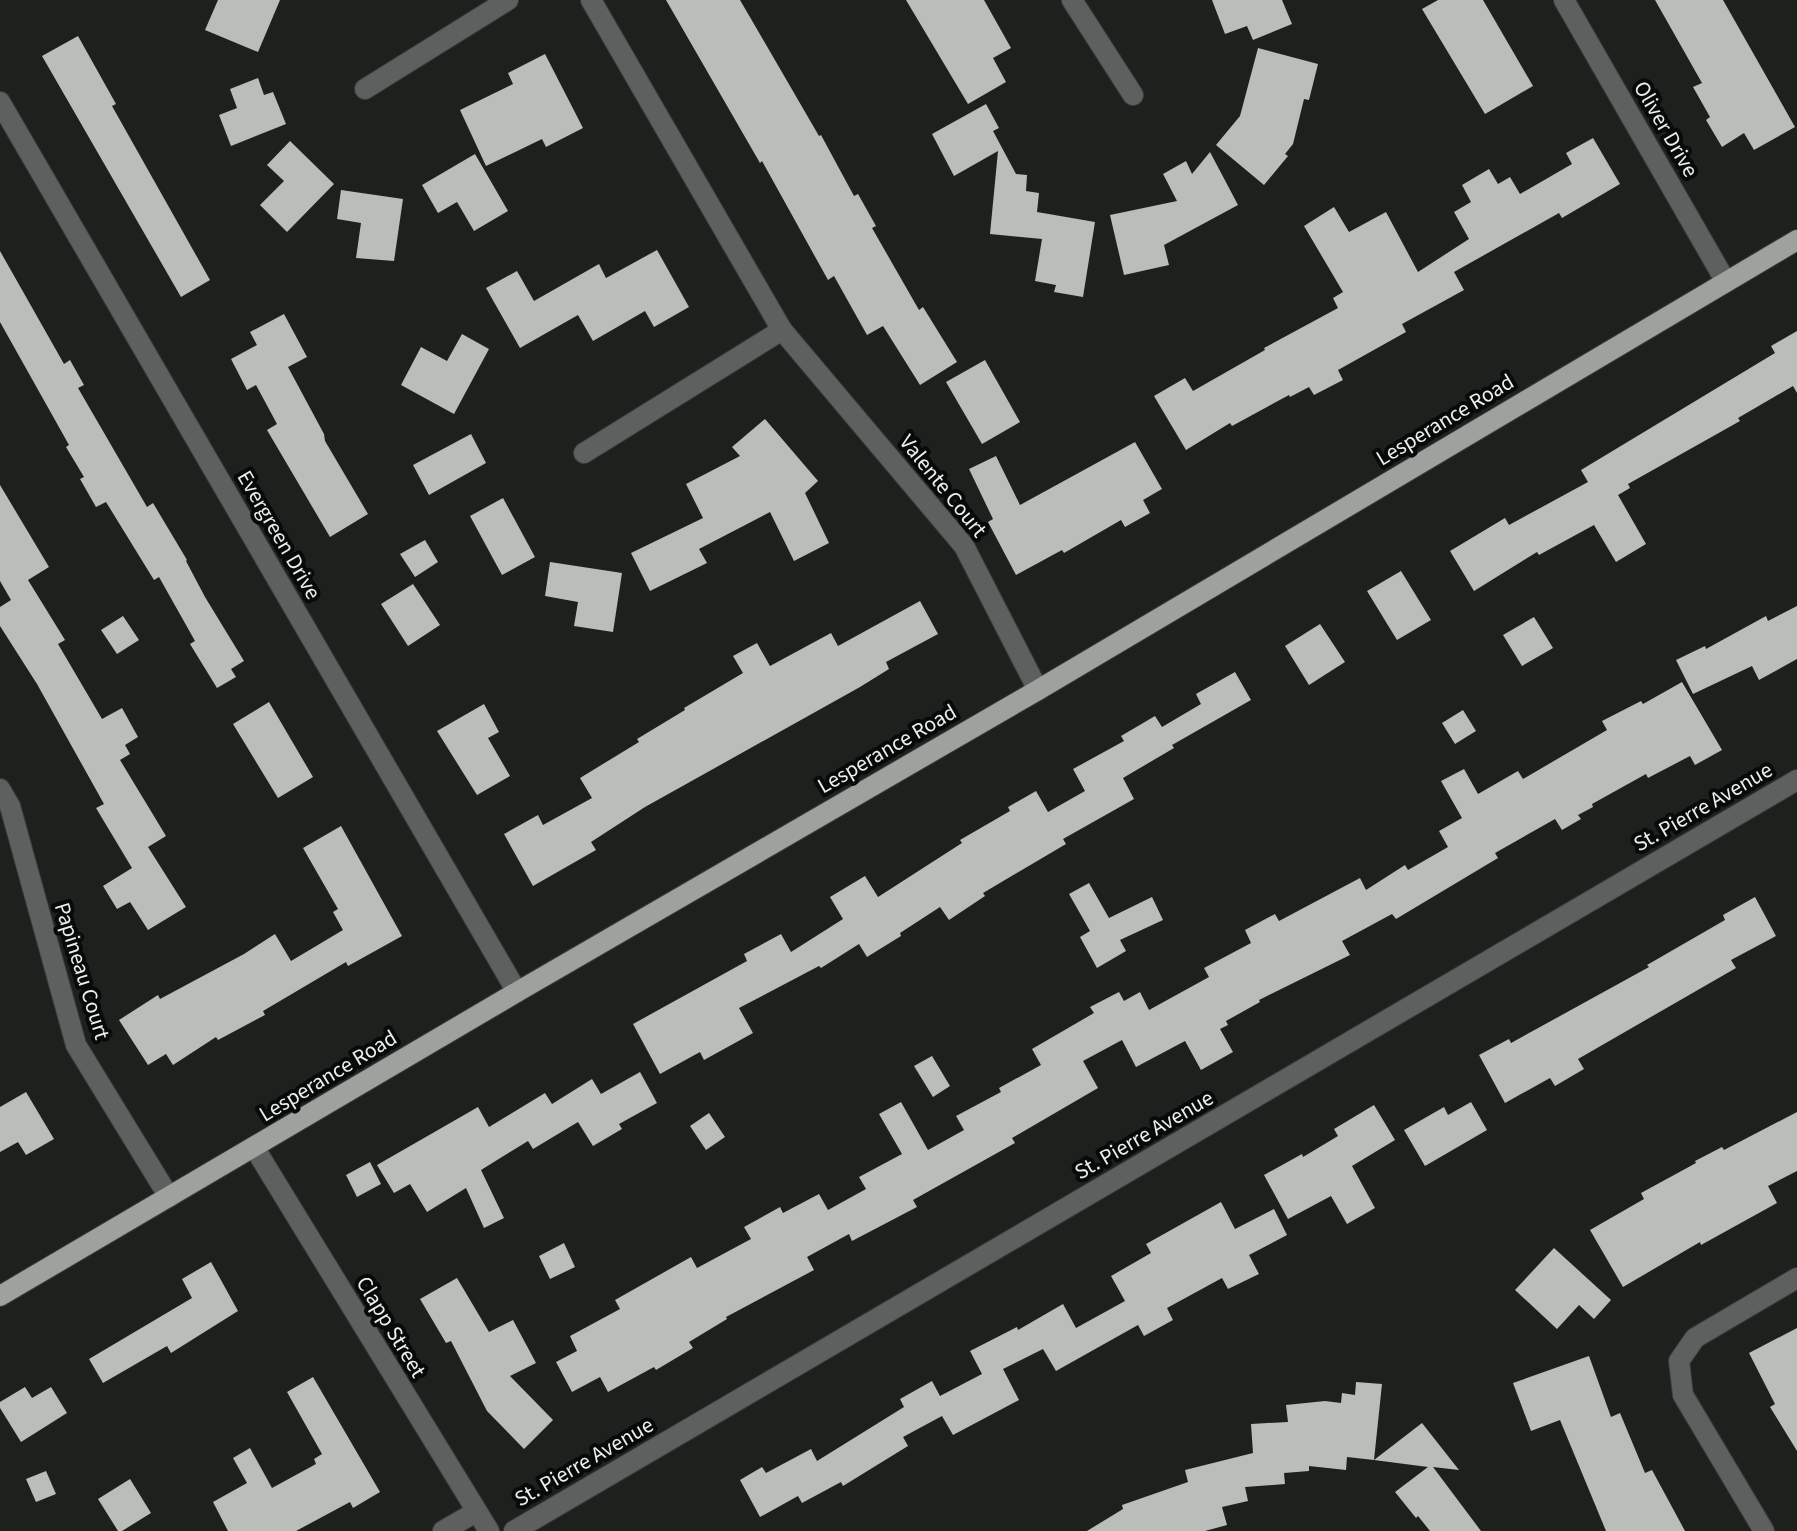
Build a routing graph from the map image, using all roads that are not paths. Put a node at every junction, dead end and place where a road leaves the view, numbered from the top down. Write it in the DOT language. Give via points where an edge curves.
graph roads {
  1 [pos="508,0"];
  2 [pos="591,0"];
  3 [pos="1072,0"];
  4 [pos="1564,0"];
  5 [pos="365,89"];
  6 [pos="1133,95"];
  7 [pos="0,102"];
  8 [pos="1797,240"];
  9 [pos="1726,282"];
  10 [pos="782,330"];
  11 [pos="584,453"];
  12 [pos="1038,690"];
  13 [pos="1797,780"];
  14 [pos="0,789"];
  15 [pos="517,992"];
  16 [pos="254,1147"];
  17 [pos="169,1197"];
  18 [pos="1797,1278"];
  19 [pos="0,1296"];
  20 [pos="476,1512"];
  21 [pos="443,1531"];
  22 [pos="489,1531"];
  23 [pos="514,1531"];
  24 [pos="1764,1531"];
  1 -- 5 [label="street"];
  2 -- 10 [label="street, Valente Court"];
  3 -- 6 [label="street"];
  4 -- 9 [label="street, Oliver Drive"];
  7 -- 15 [label="street, Evergreen Drive"];
  8 -- 9 [label="main road, Lesperance Road"];
  9 -- 12 [label="main road, Lesperance Road"];
  10 -- 11 [label="street"];
  10 -- 12 [label="street, Valente Court" via="964,546"];
  12 -- 15 [label="main road, Lesperance Road"];
  13 -- 23 [label="street, St. Pierre Avenue"];
  14 -- 17 [label="street, Papineau Court" via="10,806 76,1045"];
  15 -- 16 [label="main road, Lesperance Road"];
  16 -- 17 [label="main road, Lesperance Road"];
  16 -- 20 [label="street, Clapp Street"];
  17 -- 19 [label="main road, Lesperance Road"];
  18 -- 24 [label="street" via="1695,1338 1679,1361 1683,1395"];
  20 -- 21 [label="street"];
  20 -- 22 [label="street, Clapp Street"];
}
